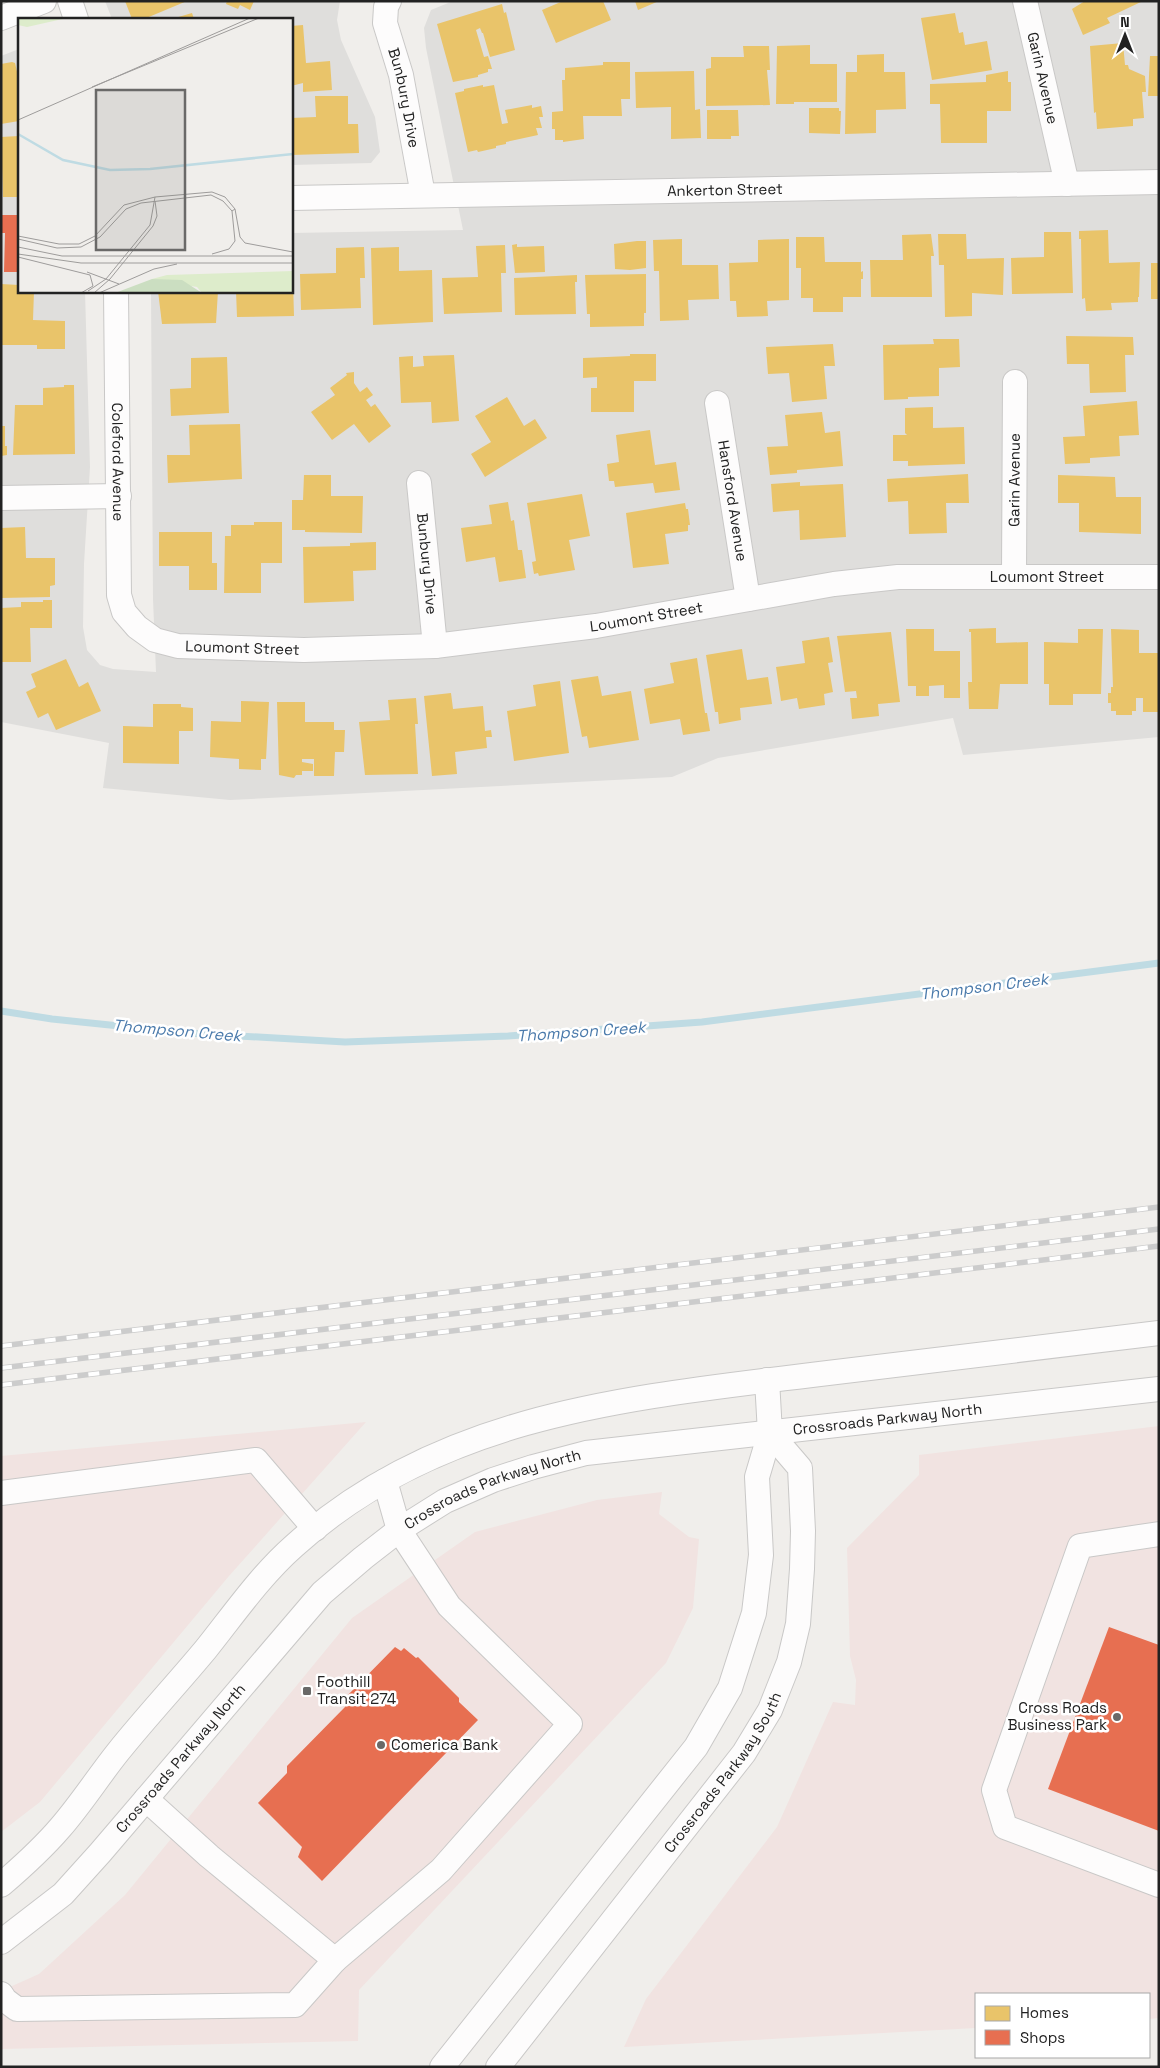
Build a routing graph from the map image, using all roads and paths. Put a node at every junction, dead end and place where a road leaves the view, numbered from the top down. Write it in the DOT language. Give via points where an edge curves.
graph roads {
  1 [pos="44,1"];
  2 [pos="70,1"];
  3 [pos="389,1"];
  4 [pos="1025,1"];
  5 [pos="1,18"];
  6 [pos="76,18"];
  7 [pos="1159,182"];
  8 [pos="1067,184"];
  9 [pos="423,195"];
  10 [pos="292,198"];
  11 [pos="116,292"];
  12 [pos="1015,382"];
  13 [pos="717,403"];
  14 [pos="419,483"];
  15 [pos="119,496"];
  16 [pos="1,498"];
  17 [pos="1014,576"];
  18 [pos="1159,577"];
  19 [pos="748,599"];
  20 [pos="137,627"];
  21 [pos="436,646"];
  22 [pos="1159,1333"];
  23 [pos="767,1380"];
  24 [pos="1159,1390"];
  25 [pos="770,1433"];
  26 [pos="385,1481"];
  27 [pos="1,1493"];
  28 [pos="315,1529"];
  29 [pos="399,1530"];
  30 [pos="1159,1534"];
  31 [pos="146,1799"];
  32 [pos="1,1885"];
  33 [pos="1159,1885"];
  34 [pos="1,1942"];
  35 [pos="335,1960"];
  36 [pos="1,1994"];
  37 [pos="442,2067"];
  38 [pos="498,2067"];
  1 -- 5 [label="street"];
  2 -- 6 [label="street"];
  3 -- 9 [label="street, Bunbury Drive" via="385,23 401,75"];
  4 -- 8 [label="street, Garin Avenue"];
  7 -- 8 [label="street, Ankerton Street"];
  8 -- 9 [label="street, Ankerton Street"];
  9 -- 10 [label="street, Ankerton Street"];
  11 -- 15 [label="street, Coleford Avenue"];
  12 -- 17 [label="street, Garin Avenue"];
  13 -- 19 [label="street, Hansford Avenue"];
  14 -- 21 [label="street, Bunbury Drive"];
  15 -- 16 [label="street"];
  15 -- 20 [label="street, Coleford Avenue" via="119,595 124,612"];
  17 -- 18 [label="street, Loumont Street"];
  17 -- 19 [label="street, Loumont Street" via="898,578 834,584"];
  19 -- 21 [label="street, Loumont Street" via="596,626"];
  20 -- 21 [label="street, Loumont Street" via="155,640 178,646 304,650"];
  22 -- 23 [label="street"];
  23 -- 25 [label="street"];
  23 -- 26 [label="street" via="631,1399 521,1423 467,1441"];
  24 -- 25 [label="street, Crossroads Parkway North"];
  25 -- 29 [label="street, Crossroads Parkway North" via="586,1453 532,1466 445,1501"];
  25 -- 37 [label="street" via="756,1477 761,1555 754,1613 730,1688 696,1747"];
  25 -- 38 [label="street, Crossroads Parkway South" via="800,1468 803,1531 798,1624 789,1662 770,1710 744,1752"];
  26 -- 28 [label="street"];
  26 -- 29 [label="street"];
  27 -- 28 [label="street" via="256,1460"];
  28 -- 32 [label="street" via="252,1590 116,1754 61,1828"];
  29 -- 31 [label="street, Crossroads Parkway North" via="322,1593"];
  29 -- 35 [label="street" via="449,1606 570,1724 441,1870"];
  30 -- 33 [label="street" via="1080,1546 994,1790 1005,1827"];
  31 -- 34 [label="street, Crossroads Parkway North" via="63,1894"];
  31 -- 35 [label="street"];
  35 -- 36 [label="street" via="295,2005 17,2009"];
}
